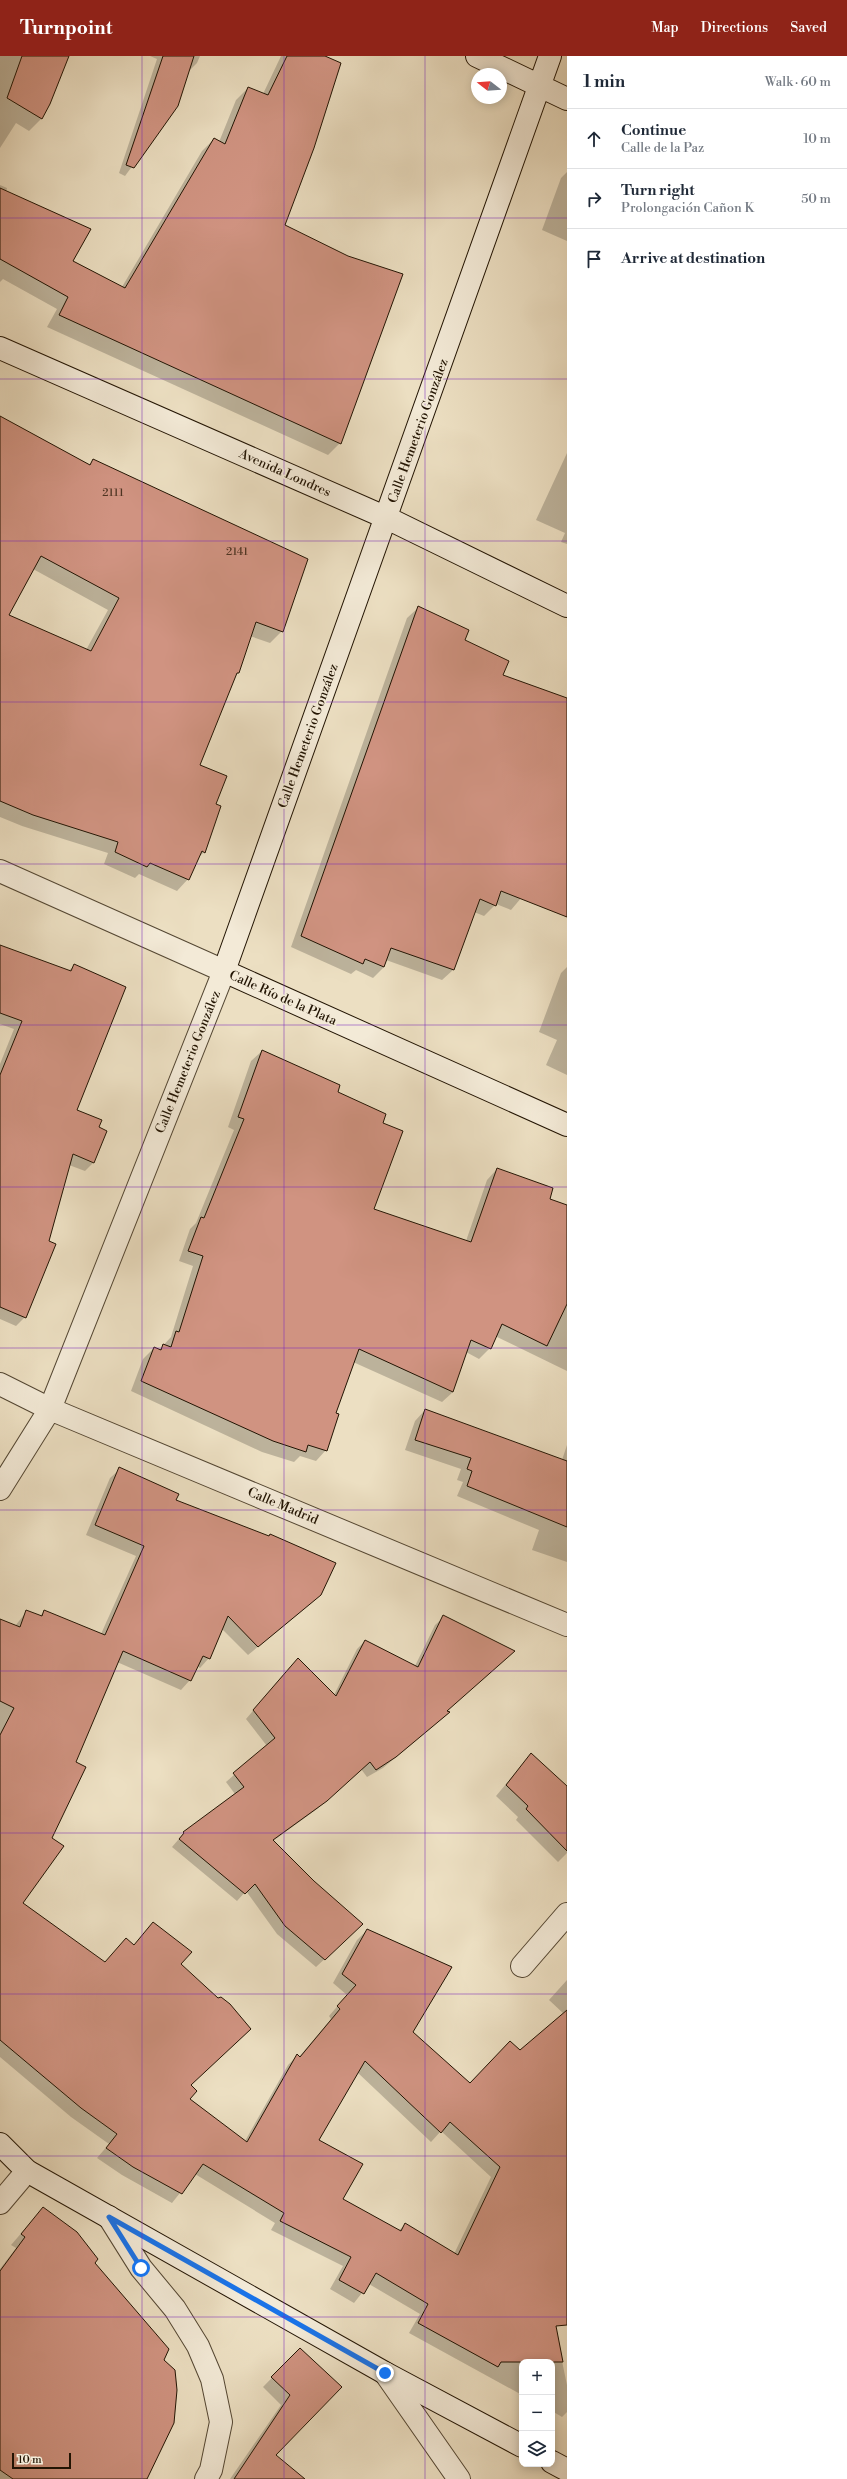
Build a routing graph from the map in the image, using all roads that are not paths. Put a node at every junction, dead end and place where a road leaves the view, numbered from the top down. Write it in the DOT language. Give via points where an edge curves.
graph roads {
  1 [pos="476,56"];
  2 [pos="550,56"];
  3 [pos="541,86"];
  4 [pos="567,99"];
  5 [pos="0,348"];
  6 [pos="387,518"];
  7 [pos="567,606"];
  8 [pos="0,871"];
  9 [pos="224,971"];
  10 [pos="567,1125"];
  11 [pos="0,1384"];
  12 [pos="50,1409"];
  13 [pos="0,1489"];
  14 [pos="567,1625"];
  15 [pos="567,1914"];
  16 [pos="522,1966"];
  17 [pos="0,2144"];
  18 [pos="28,2171"];
  19 [pos="0,2203"];
  20 [pos="109,2217"];
  21 [pos="385,2373"];
  22 [pos="519,2444"];
  23 [pos="555,2464"];
  24 [pos="567,2470"];
  25 [pos="206,2479"];
  26 [pos="459,2479"];
  1 -- 3 [label="street"];
  2 -- 3 [label="street, Calle Hemeterio González"];
  3 -- 4 [label="street"];
  3 -- 6 [label="street, Calle Hemeterio González"];
  5 -- 6 [label="street, Avenida Londres"];
  6 -- 7 [label="street, Avenida Londres"];
  6 -- 9 [label="street, Calle Hemeterio González"];
  8 -- 9 [label="street, Calle Río de la Plata"];
  9 -- 10 [label="street, Calle Río de la Plata"];
  9 -- 12 [label="street, Calle Hemeterio González"];
  11 -- 12 [label="street, Calle Madrid"];
  12 -- 13 [label="street, Calle Hemeterio González"];
  12 -- 14 [label="street, Calle Madrid"];
  15 -- 16 [label="street"];
  17 -- 18 [label="street"];
  18 -- 19 [label="street"];
  18 -- 20 [label="street"];
  20 -- 21 [label="street"];
  20 -- 25 [label="street" via="141,2268 175,2308 198,2346 212,2379 220,2422 211,2470"];
  21 -- 22 [label="street"];
  21 -- 26 [label="street"];
  23 -- 24 [label="street"];
}
